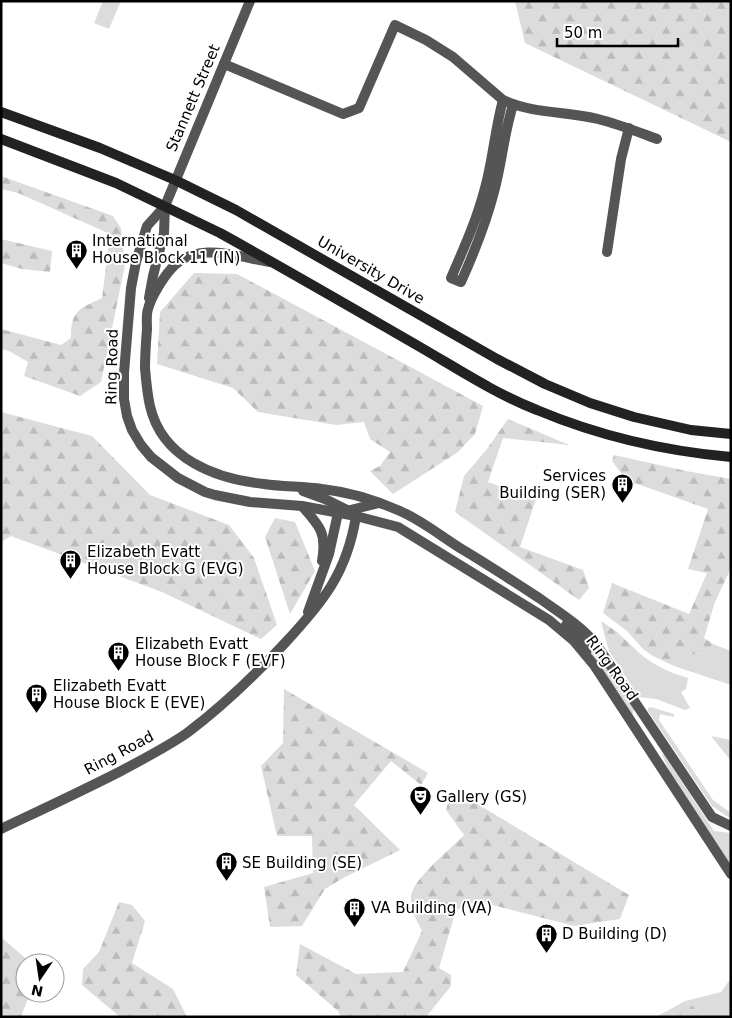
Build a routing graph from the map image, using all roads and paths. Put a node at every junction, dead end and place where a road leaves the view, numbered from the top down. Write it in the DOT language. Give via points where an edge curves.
graph roads {
  1 [pos="250,1"];
  2 [pos="224,64"];
  3 [pos="508,103"];
  4 [pos="1,112"];
  5 [pos="629,128"];
  6 [pos="1,138"];
  7 [pos="657,139"];
  8 [pos="175,180"];
  9 [pos="165,206"];
  10 [pos="607,252"];
  11 [pos="274,263"];
  12 [pos="148,309"];
  13 [pos="731,434"];
  14 [pos="731,457"];
  15 [pos="285,486"];
  16 [pos="379,503"];
  17 [pos="302,506"];
  18 [pos="347,513"];
  19 [pos="512,580"];
  20 [pos="317,589"];
  21 [pos="304,623"];
  22 [pos="586,656"];
  23 [pos="638,707"];
  24 [pos="672,783"];
  25 [pos="731,826"];
  26 [pos="1,829"];
  27 [pos="731,874"];
  1 -- 2 [label="street, Stannett Street"];
  2 -- 3 [label="street" via="343,114 359,108 395,26 453,57"];
  2 -- 8 [label="street, Stannett Street"];
  3 -- 3 [label="street" via="492,198 460,282 450,278 476,218 491,162 496,124"];
  3 -- 5 [label="street" via="598,119"];
  4 -- 8 [label="main road, University Drive" via="100,148"];
  5 -- 7 [label="street"];
  5 -- 10 [label="street"];
  6 -- 9 [label="main road"];
  8 -- 9 [label="street, Stannett Street"];
  8 -- 13 [label="main road, University Drive" via="236,210 544,384 634,417 691,430"];
  9 -- 11 [label="main road"];
  9 -- 12 [label="street" via="164,233 152,276"];
  9 -- 17 [label="street, Ring Road" via="147,226 131,288 124,399 132,430 141,445 162,466 205,492 250,502"];
  11 -- 12 [label="street, Ring Road" via="220,253 193,254 171,268"];
  11 -- 14 [label="main road" via="535,410 635,443"];
  12 -- 15 [label="street, Ring Road" via="147,390 160,433 178,454 195,465 242,481"];
  15 -- 16 [label="street, Ring Road" via="339,491"];
  15 -- 18 [label="street, Ring Road" via="325,498"];
  16 -- 18 [label="street, Ring Road"];
  16 -- 19 [label="street, Ring Road" via="402,512"];
  17 -- 18 [label="street, Ring Road"];
  17 -- 20 [label="street, Ring Road" via="322,530"];
  18 -- 20 [label="street, Ring Road"];
  18 -- 21 [label="street, Ring Road" via="349,549 337,578"];
  18 -- 22 [label="street, Ring Road" via="391,524 416,537 549,620"];
  19 -- 22 [label="street" via="530,600 580,637 588,648"];
  19 -- 23 [label="street, Ring Road" via="584,630"];
  20 -- 21 [label="street, Ring Road"];
  21 -- 26 [label="street, Ring Road" via="241,687 186,733 119,772"];
  22 -- 24 [label="street, Ring Road"];
  23 -- 24 [label="street" via="636,718"];
  23 -- 25 [label="street, Ring Road" via="712,817"];
  24 -- 27 [label="street, Ring Road"];
}
